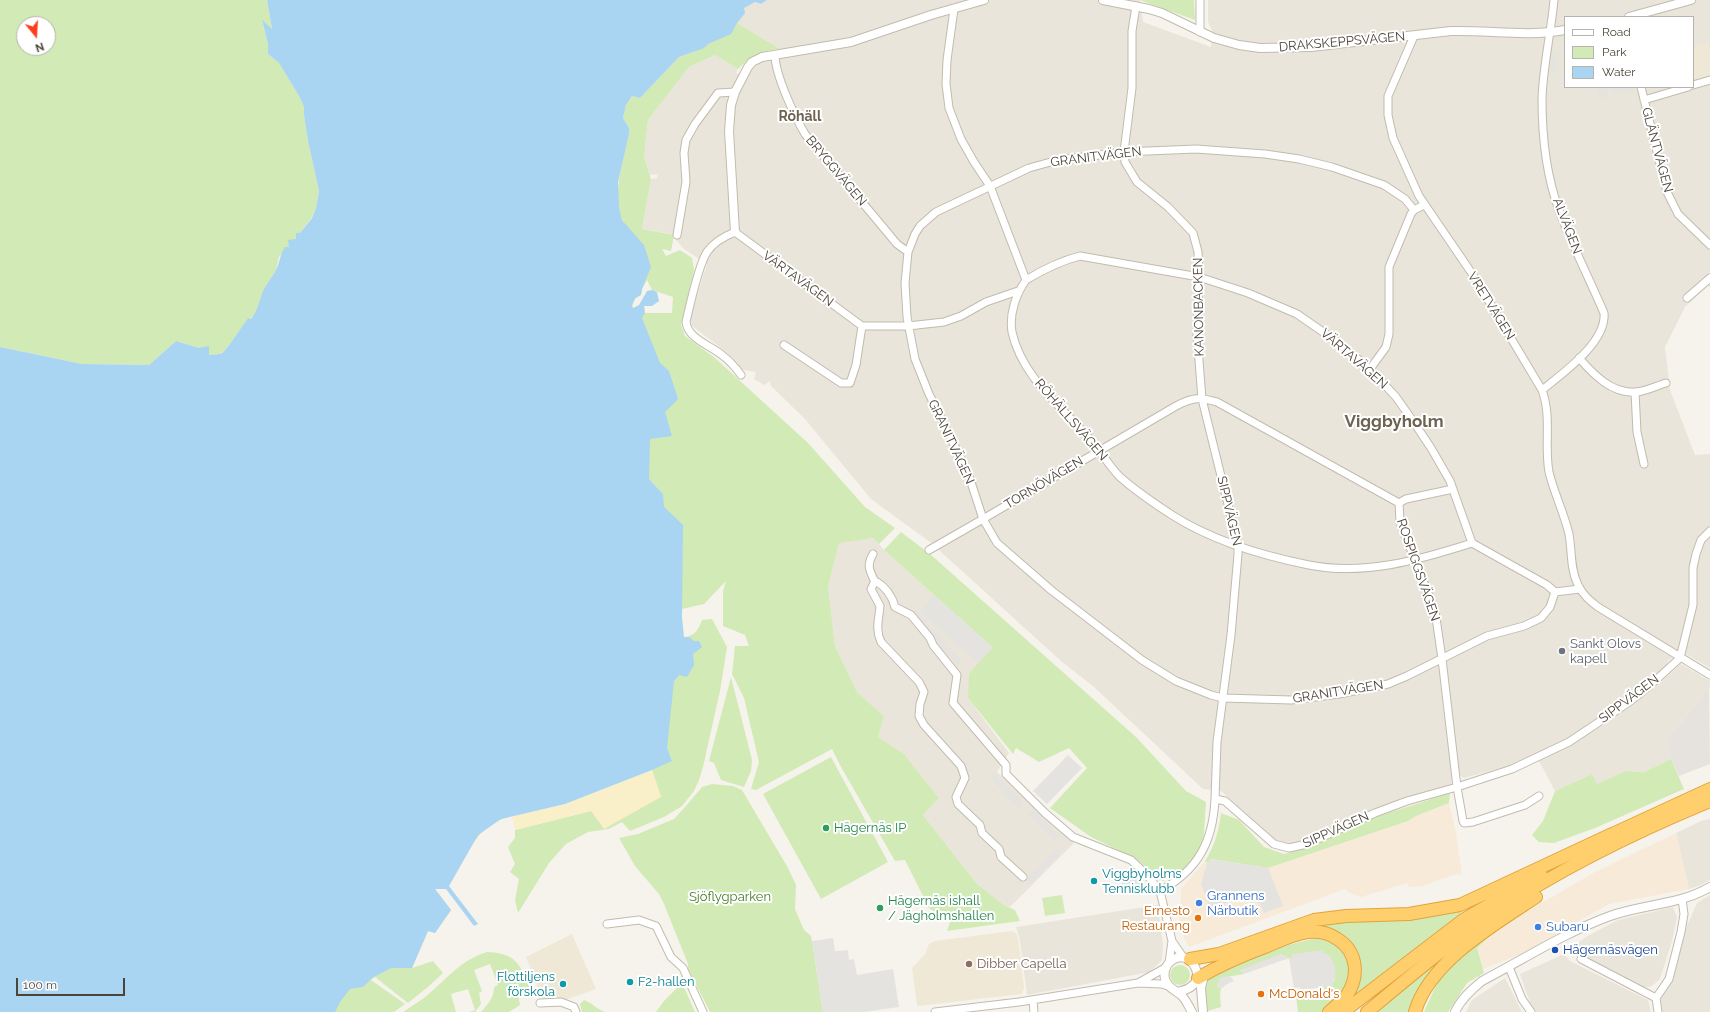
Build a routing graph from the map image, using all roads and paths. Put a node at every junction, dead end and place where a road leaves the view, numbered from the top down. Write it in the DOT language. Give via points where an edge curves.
graph roads {
  1 [pos="984,0"];
  2 [pos="1104,0"];
  3 [pos="1200,0"];
  4 [pos="1554,0"];
  5 [pos="1690,0"];
  6 [pos="1136,6"];
  7 [pos="954,9"];
  8 [pos="1633,16"];
  9 [pos="1564,30"];
  10 [pos="1200,32"];
  11 [pos="1551,32"];
  12 [pos="1414,36"];
  13 [pos="775,55"];
  14 [pos="1710,80"];
  15 [pos="1694,85"];
  16 [pos="1641,88"];
  17 [pos="1685,88"];
  18 [pos="734,92"];
  19 [pos="1644,100"];
  20 [pos="1124,152"];
  21 [pos="990,186"];
  22 [pos="1424,205"];
  23 [pos="1414,210"];
  24 [pos="735,232"];
  25 [pos="677,235"];
  26 [pos="1710,245"];
  27 [pos="908,252"];
  28 [pos="1199,277"];
  29 [pos="1710,278"];
  30 [pos="1026,280"];
  31 [pos="1018,291"];
  32 [pos="1687,298"];
  33 [pos="862,326"];
  34 [pos="908,326"];
  35 [pos="784,345"];
  36 [pos="1579,358"];
  37 [pos="1370,369"];
  38 [pos="741,375"];
  39 [pos="1666,383"];
  40 [pos="1542,390"];
  41 [pos="1635,392"];
  42 [pos="1202,399"];
  43 [pos="1099,451"];
  44 [pos="1644,464"];
  45 [pos="1453,489"];
  46 [pos="1399,503"];
  47 [pos="983,519"];
  48 [pos="1710,531"];
  49 [pos="1472,543"];
  50 [pos="1238,544"];
  51 [pos="929,550"];
  52 [pos="873,554"];
  53 [pos="1414,559"];
  54 [pos="875,582"];
  55 [pos="1580,589"];
  56 [pos="1555,592"];
  57 [pos="1680,658"];
  58 [pos="1442,659"];
  59 [pos="1710,675"];
  60 [pos="1223,698"];
  61 [pos="1457,787"];
  62 [pos="1710,789"];
  63 [pos="1539,796"];
  64 [pos="1215,799"];
  65 [pos="1710,801"];
  66 [pos="1612,834"];
  67 [pos="1572,866"];
  68 [pos="1023,877"];
  69 [pos="1710,887"];
  70 [pos="1160,891"];
  71 [pos="1682,899"];
  72 [pos="607,924"];
  73 [pos="1172,941"];
  74 [pos="1187,958"];
  75 [pos="1581,959"];
  76 [pos="1167,965"];
  77 [pos="1509,967"];
  78 [pos="1199,979"];
  79 [pos="1138,983"];
  80 [pos="1168,986"];
  81 [pos="1177,992"];
  82 [pos="1656,998"];
  83 [pos="1033,1000"];
  84 [pos="540,1003"];
  85 [pos="575,1009"];
  86 [pos="703,1012"];
  87 [pos="935,1012"];
  88 [pos="1034,1012"];
  89 [pos="1192,1012"];
  90 [pos="1203,1012"];
  91 [pos="1329,1012"];
  92 [pos="1343,1012"];
  93 [pos="1366,1012"];
  94 [pos="1415,1012"];
  95 [pos="1455,1012"];
  96 [pos="1531,1012"];
  97 [pos="1658,1012"];
  1 -- 7 [label="street"];
  2 -- 6 [label="street, DRAKSKEPPSVÄGEN"];
  3 -- 10 [label="street"];
  4 -- 11 [label="street, ALVÄGEN"];
  5 -- 8 [label="street"];
  6 -- 10 [label="street, DRAKSKEPPSVÄGEN" via="1162,13"];
  6 -- 20 [label="street, KANONBACKEN" via="1132,31 1132,88"];
  7 -- 13 [label="street" via="851,42"];
  7 -- 21 [label="street" via="946,84 949,108 964,145"];
  9 -- 11 [label="street, DRAKSKEPPSVÄGEN"];
  10 -- 12 [label="street, DRAKSKEPPSVÄGEN" via="1239,45 1273,49"];
  11 -- 12 [label="street, DRAKSKEPPSVÄGEN" via="1474,30"];
  11 -- 36 [label="street, ALVÄGEN" via="1542,97 1548,166 1559,209 1605,317 1603,326"];
  12 -- 22 [label="street, VRETVÄGEN" via="1388,96 1388,115 1393,138"];
  13 -- 18 [label="street" via="752,62"];
  13 -- 27 [label="street, BRYGGVÄGEN" via="775,62 797,121 805,134 897,244"];
  14 -- 15 [label="street"];
  16 -- 19 [label="street, GLÄNTVÄGEN"];
  17 -- 19 [label="street"];
  18 -- 24 [label="street" via="729,131"];
  18 -- 25 [label="street" via="718,94 688,135 684,153 686,182"];
  19 -- 26 [label="street, GLÄNTVÄGEN" via="1666,192 1678,214"];
  20 -- 21 [label="street, GRANITVÄGEN" via="1058,160 1029,168"];
  20 -- 23 [label="street, GRANITVÄGEN" via="1196,149 1299,159 1384,186 1405,199"];
  20 -- 28 [label="street, KANONBACKEN" via="1125,162 1137,182 1168,207 1193,233 1198,252"];
  21 -- 27 [label="street, GRANITVÄGEN" via="948,206 927,220 915,234"];
  21 -- 30 [label="street"];
  22 -- 23 [label="street"];
  22 -- 40 [label="street, VRETVÄGEN" via="1475,278"];
  23 -- 37 [label="street" via="1404,228 1389,268 1389,334 1386,347"];
  24 -- 33 [label="street, VÄRTAVÄGEN"];
  24 -- 38 [label="street" via="725,236 708,252 686,322 687,328 694,335 722,354"];
  27 -- 34 [label="street, GRANITVÄGEN" via="905,283"];
  28 -- 30 [label="street, VÄRTAVÄGEN" via="1080,256 1044,269"];
  28 -- 37 [label="street, VÄRTAVÄGEN" via="1248,293 1297,314 1336,340"];
  28 -- 42 [label="street, KANONBACKEN" via="1197,335"];
  29 -- 32 [label="street"];
  30 -- 31 [label="street, RÖHÄLLSVÄGEN"];
  31 -- 34 [label="street" via="986,302 948,320"];
  31 -- 43 [label="street, RÖHÄLLSVÄGEN" via="1012,330 1021,358 1029,372"];
  33 -- 34 [label="street"];
  33 -- 35 [label="street" via="856,365 850,383 841,383"];
  34 -- 47 [label="street, GRANITVÄGEN" via="920,375 968,473"];
  36 -- 40 [label="street, ALVÄGEN"];
  36 -- 41 [label="street" via="1590,371 1610,386 1621,391"];
  37 -- 45 [label="street, VÄRTAVÄGEN" via="1396,397 1415,424"];
  39 -- 41 [label="street"];
  40 -- 55 [label="street, VRETVÄGEN" via="1548,421 1549,472 1564,516 1572,551 1574,576"];
  41 -- 44 [label="street" via="1637,432"];
  42 -- 43 [label="street, TORNÖVÄGEN" via="1188,399"];
  42 -- 46 [label="street, ROSPIGGSVÄGEN" via="1217,402"];
  42 -- 50 [label="street, SIPPVÄGEN"];
  43 -- 47 [label="street, TORNÖVÄGEN"];
  43 -- 50 [label="street, RÖHÄLLSVÄGEN" via="1121,477 1172,515 1193,527"];
  45 -- 46 [label="street" via="1406,499"];
  45 -- 49 [label="street, VÄRTAVÄGEN"];
  46 -- 53 [label="street, ROSPIGGSVÄGEN" via="1400,522"];
  47 -- 51 [label="street, TORNÖVÄGEN"];
  47 -- 60 [label="street, GRANITVÄGEN" via="997,543 1011,556 1142,660 1176,681"];
  48 -- 57 [label="street" via="1701,540 1696,554 1693,568 1693,605"];
  49 -- 53 [label="street, RÖHÄLLSVÄGEN"];
  49 -- 56 [label="street" via="1547,584"];
  50 -- 53 [label="street, RÖHÄLLSVÄGEN" via="1296,562 1340,569 1373,567"];
  50 -- 60 [label="street, SIPPVÄGEN" via="1233,619"];
  52 -- 54 [label="street" via="869,562 869,572"];
  53 -- 58 [label="street, ROSPIGGSVÄGEN" via="1435,611"];
  54 -- 68 [label="street" via="871,589 880,606 877,633 881,642 919,682 924,692 919,716 961,766 964,778 956,798 958,804 980,825 982,833 999,849 1001,857"];
  54 -- 70 [label="street" via="892,597 895,607 911,615 957,675 953,703 1006,765 1006,774 1073,837 1131,860"];
  55 -- 56 [label="street"];
  55 -- 57 [label="street" via="1584,596 1598,607"];
  56 -- 58 [label="street, GRANITVÄGEN" via="1550,607 1541,618 1524,626 1488,636"];
  57 -- 59 [label="street"];
  57 -- 61 [label="street, SIPPVÄGEN" via="1639,695 1569,742 1512,769"];
  58 -- 60 [label="street, GRANITVÄGEN" via="1388,684 1338,694 1291,700"];
  58 -- 61 [label="street, ROSPIGGSVÄGEN"];
  60 -- 64 [label="street, SIPPVÄGEN"];
  61 -- 63 [label="street, ROSPIGGSVÄGEN" via="1461,819 1464,824 1525,805"];
  61 -- 64 [label="street, SIPPVÄGEN" via="1402,803 1295,848 1274,844 1225,801"];
  62 -- 66 [label="highway"];
  64 -- 70 [label="street" via="1210,835 1203,850 1184,875"];
  65 -- 67 [label="highway"];
  66 -- 74 [label="highway" via="1460,905 1410,914 1314,920 1219,954"];
  66 -- 92 [label="highway" via="1463,920"];
  67 -- 93 [label="highway" via="1494,913"];
  67 -- 94 [label="highway" via="1548,888 1474,940 1436,973 1419,998"];
  69 -- 71 [label="street"];
  70 -- 73 [label="street"];
  71 -- 77 [label="street" via="1642,907 1594,922"];
  71 -- 82 [label="street" via="1684,914 1676,953 1669,979"];
  72 -- 86 [label="street" via="639,920 656,926 671,957 683,968"];
  73 -- 74 [label="street"];
  73 -- 76 [label="street"];
  74 -- 76 [label="street" via="1176,958"];
  74 -- 78 [label="street" via="1195,965"];
  75 -- 82 [label="street"];
  76 -- 79 [label="street"];
  76 -- 80 [label="street" via="1165,980"];
  77 -- 95 [label="street" via="1482,981 1458,1004"];
  77 -- 96 [label="street" via="1522,999"];
  78 -- 81 [label="street" via="1190,988"];
  78 -- 90 [label="street"];
  78 -- 90 [label="street" via="1195,990"];
  78 -- 91 [label="highway" via="1216,967 1289,936 1306,932 1326,933 1342,942 1349,950 1354,958 1355,970 1348,993"];
  79 -- 80 [label="street"];
  79 -- 83 [label="street"];
  80 -- 81 [label="street"];
  81 -- 89 [label="street"];
  82 -- 97 [label="street"];
  83 -- 87 [label="street"];
  83 -- 88 [label="street"];
  84 -- 85 [label="street" via="561,1002"];
}
